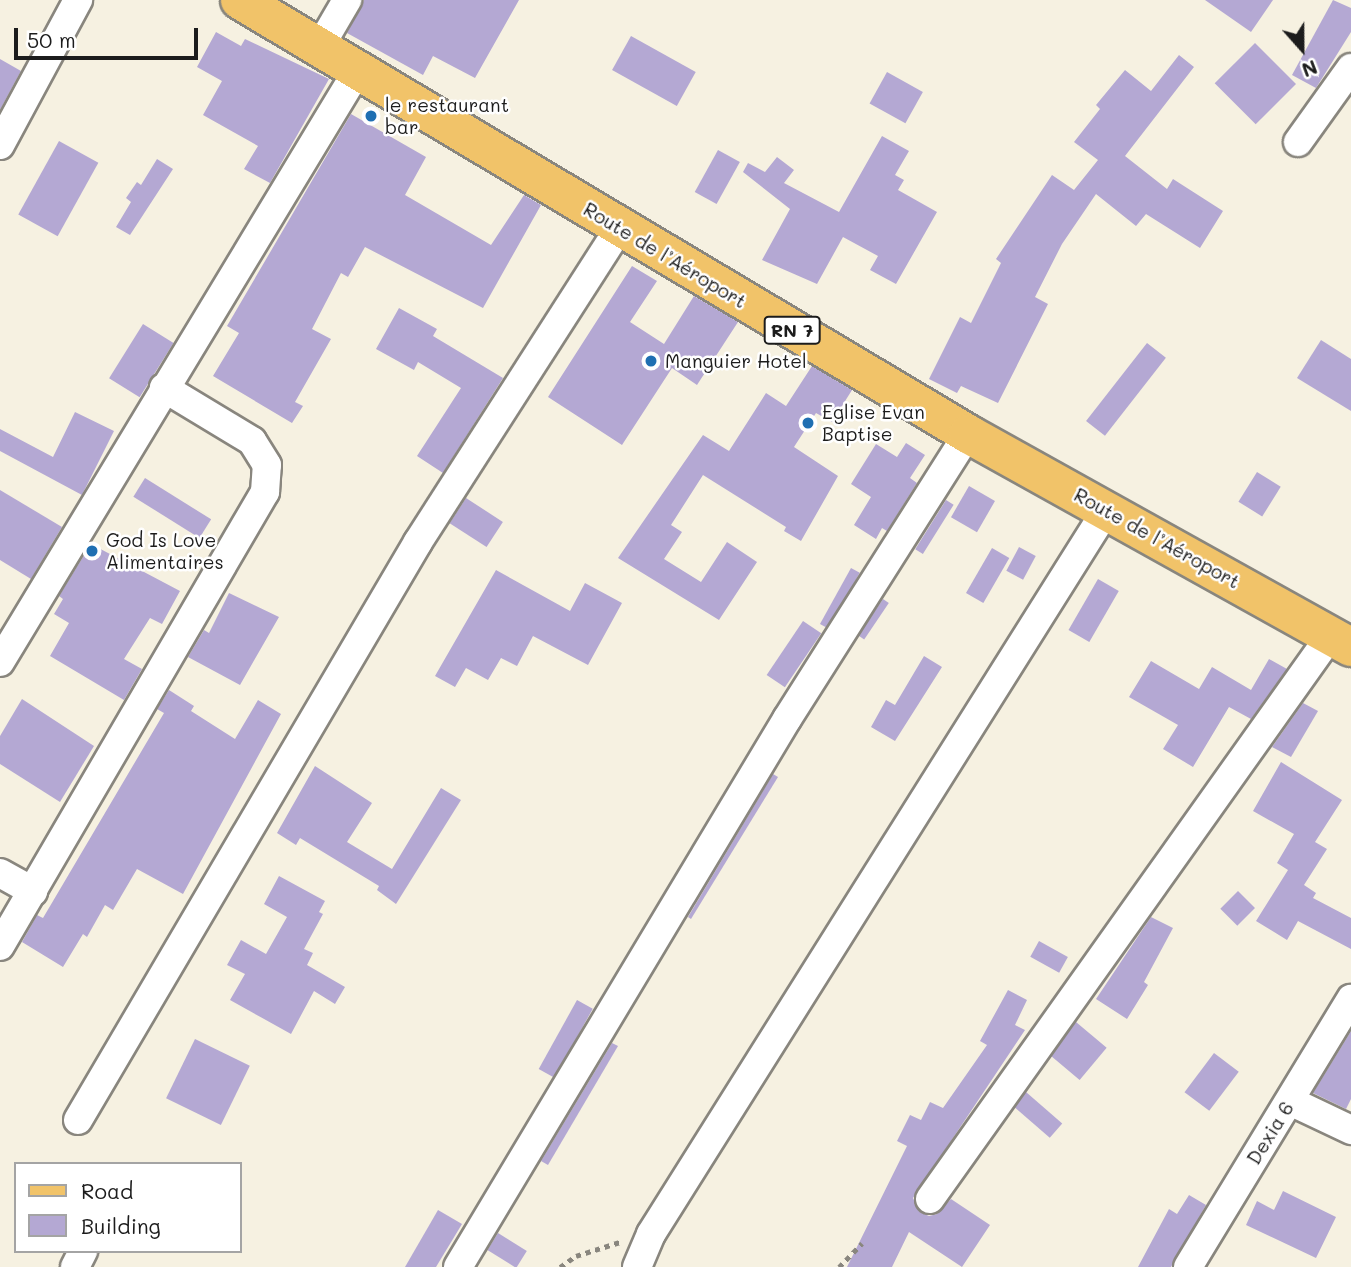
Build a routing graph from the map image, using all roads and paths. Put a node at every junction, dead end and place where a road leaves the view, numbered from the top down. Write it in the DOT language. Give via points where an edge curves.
graph roads {
  1 [pos="78,0"];
  2 [pos="240,0"];
  3 [pos="347,0"];
  4 [pos="319,48"];
  5 [pos="1351,68"];
  6 [pos="358,70"];
  7 [pos="1298,142"];
  8 [pos="0,145"];
  9 [pos="619,229"];
  10 [pos="164,388"];
  11 [pos="968,434"];
  12 [pos="1107,509"];
  13 [pos="1341,641"];
  14 [pos="0,662"];
  15 [pos="0,873"];
  16 [pos="33,891"];
  17 [pos="0,946"];
  18 [pos="1351,999"];
  19 [pos="1290,1101"];
  20 [pos="78,1120"];
  21 [pos="1351,1130"];
  22 [pos="930,1199"];
  23 [pos="651,1234"];
  24 [pos="862,1243"];
  25 [pos="458,1267"];
  26 [pos="560,1267"];
  27 [pos="637,1267"];
  28 [pos="839,1267"];
  29 [pos="1188,1267"];
  1 -- 8 [label="street"];
  2 -- 4 [label="main road, Route de l’Aéroport / RN 7"];
  3 -- 4 [label="street"];
  4 -- 6 [label="main road, Route de l’Aéroport / RN 7"];
  5 -- 7 [label="street"];
  6 -- 9 [label="main road, Route de l’Aéroport / RN 7"];
  6 -- 10 [label="street"];
  9 -- 11 [label="main road, Route de l’Aéroport / RN 7"];
  9 -- 20 [label="street" via="418,542"];
  10 -- 14 [label="street"];
  10 -- 16 [label="street" via="252,441 267,465 265,492"];
  11 -- 12 [label="main road, Route de l’Aéroport / RN 7"];
  11 -- 25 [label="street" via="787,719"];
  12 -- 13 [label="main road, Route de l’Aéroport / RN 7"];
  12 -- 23 [label="street"];
  13 -- 22 [label="street"];
  15 -- 16 [label="street"];
  16 -- 17 [label="street"];
  18 -- 19 [label="street, Dexia 6"];
  19 -- 21 [label="street"];
  19 -- 29 [label="street, Dexia 6"];
  23 -- 26 [label="path" via="576,1256"];
  23 -- 27 [label="street"];
  24 -- 28 [label="path"];
}
